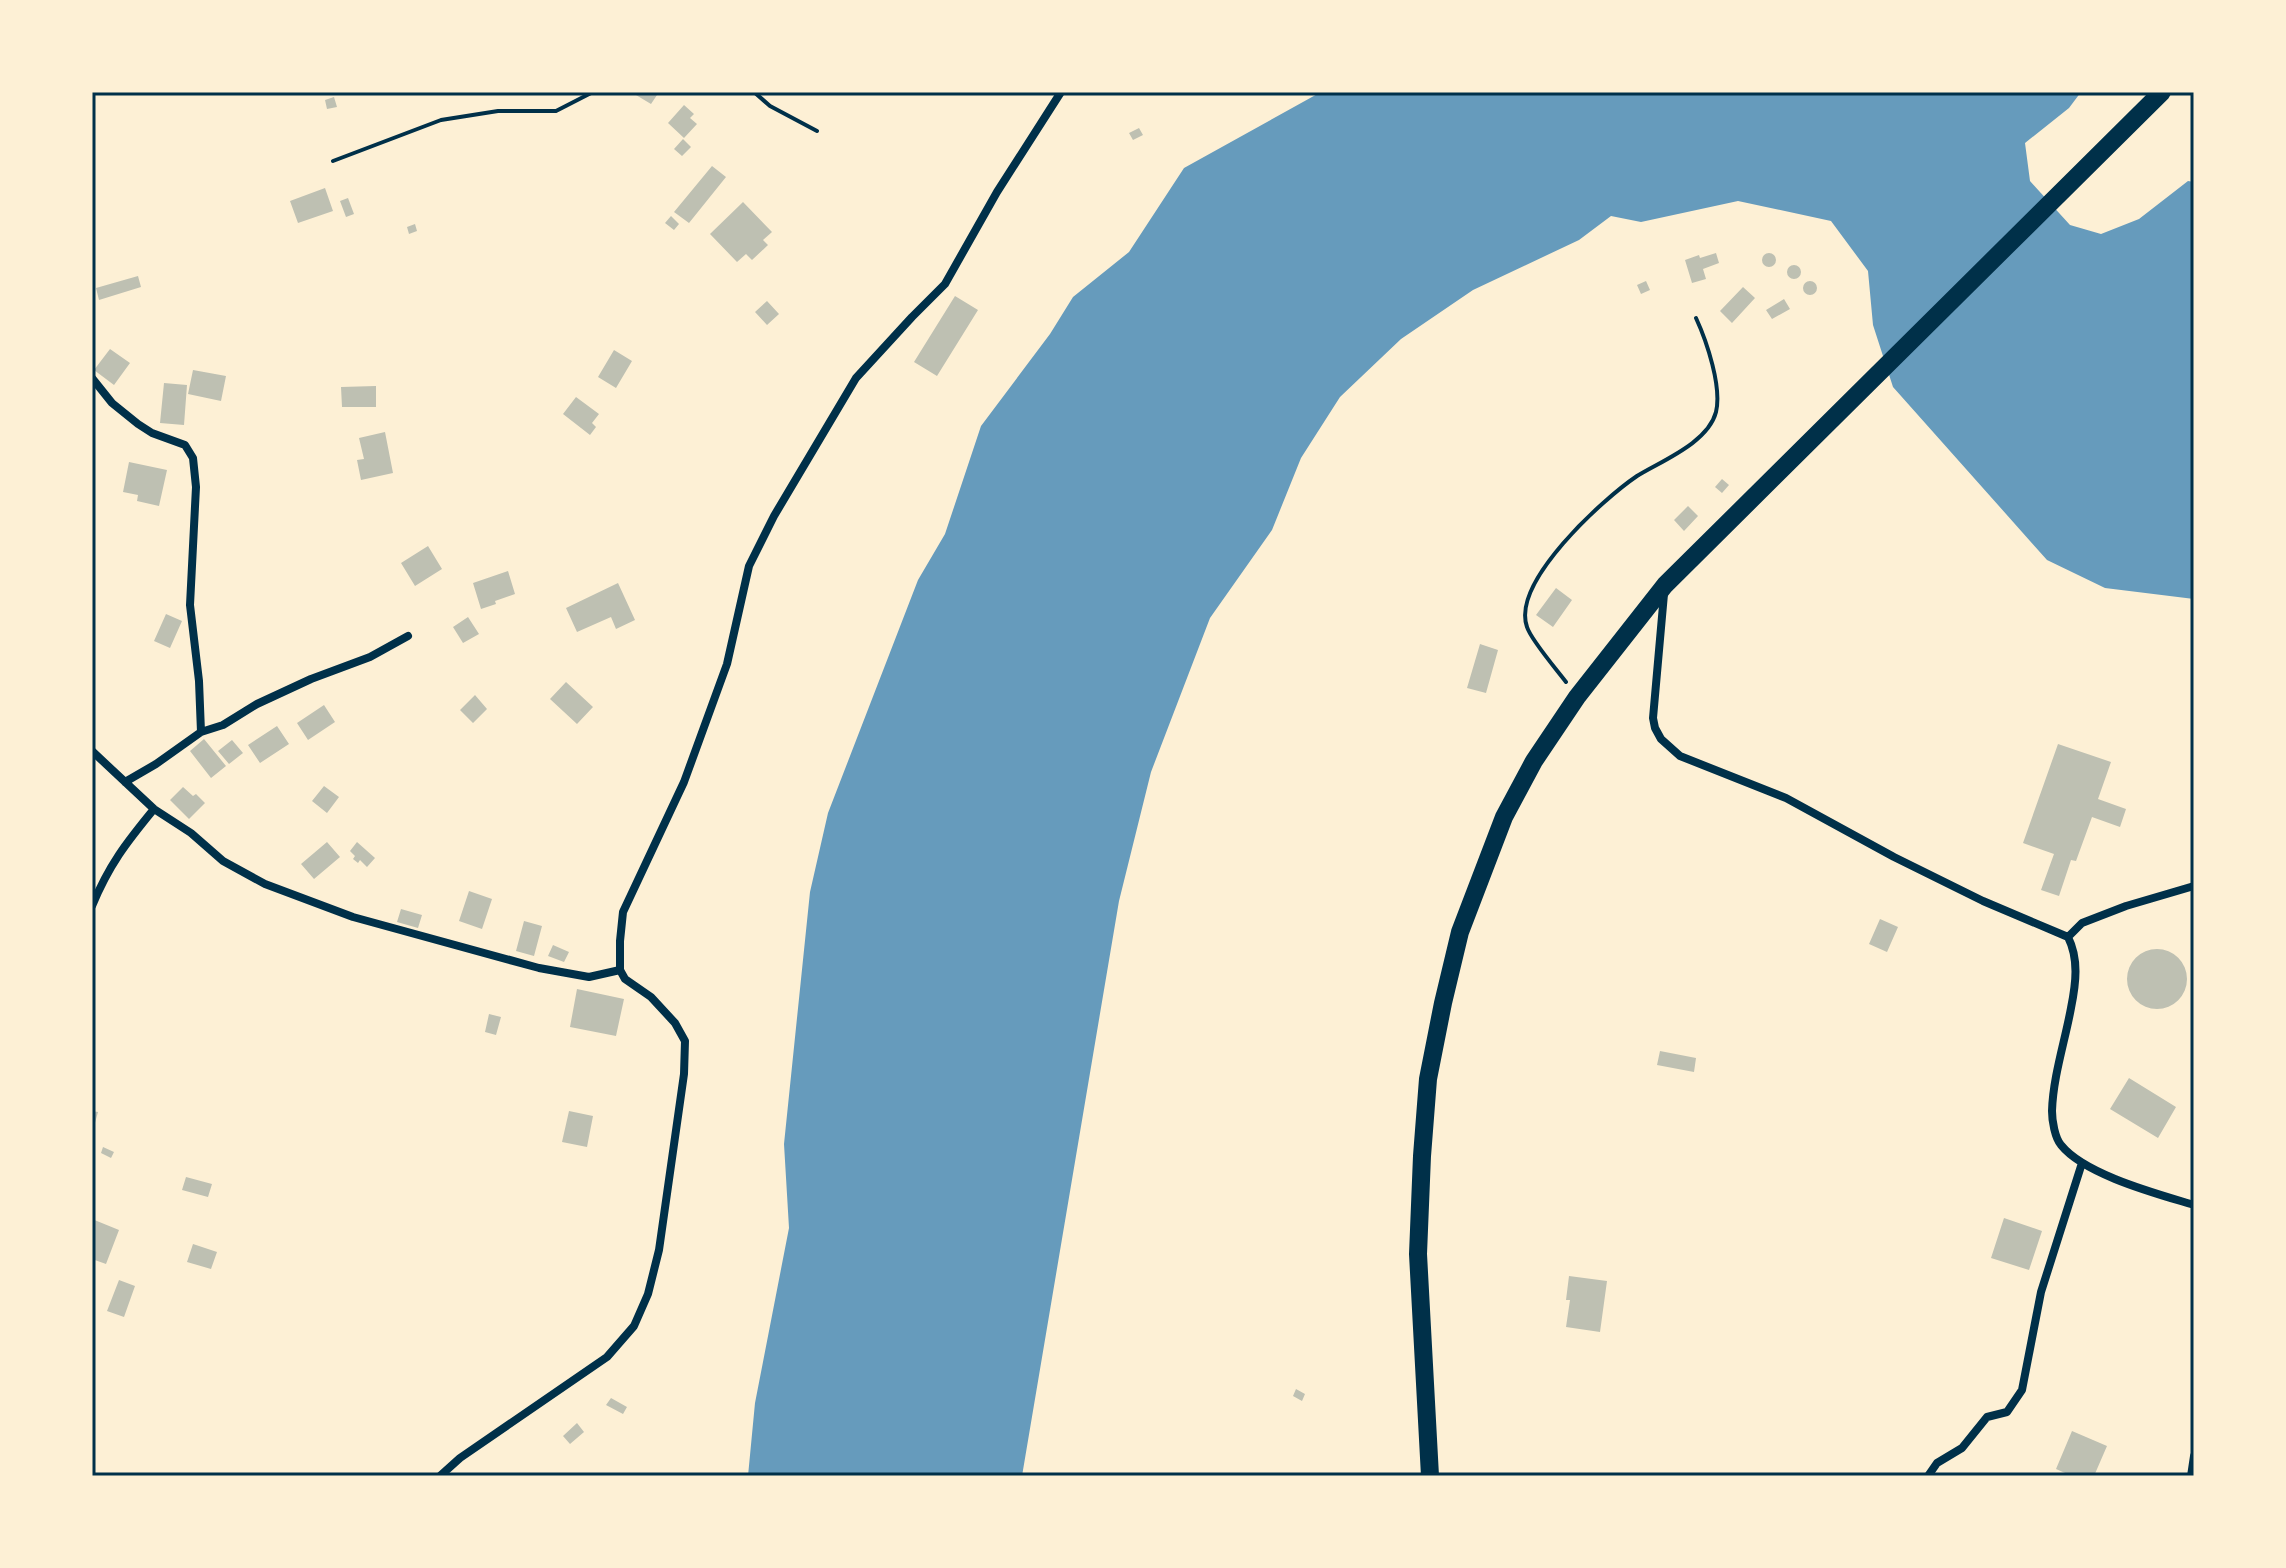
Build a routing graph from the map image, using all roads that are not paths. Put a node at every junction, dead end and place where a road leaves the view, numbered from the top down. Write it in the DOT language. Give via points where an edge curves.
graph roads {
  1 [pos="1061,92"];
  2 [pos="2162,92"];
  3 [pos="92,378"];
  4 [pos="1665,585"];
  5 [pos="408,636"];
  6 [pos="201,732"];
  7 [pos="92,751"];
  8 [pos="125,782"];
  9 [pos="154,809"];
  10 [pos="2194,886"];
  11 [pos="92,906"];
  12 [pos="2068,937"];
  13 [pos="620,970"];
  14 [pos="2082,1163"];
  15 [pos="2194,1205"];
  16 [pos="2194,1456"];
  17 [pos="440,1476"];
  18 [pos="1430,1476"];
  19 [pos="1928,1476"];
  20 [pos="2191,1476"];
  1 -- 13 [label="street" via="945,284 856,378 768,528 749,566 727,664 684,782 623,912"];
  2 -- 4 [label="main road"];
  3 -- 6 [label="street" via="138,424 185,445 193,458 190,605"];
  4 -- 12 [label="street" via="1653,718 1661,739 1680,756 1786,798 1983,901"];
  4 -- 18 [label="main road" via="1534,761 1504,817 1460,932 1428,1079 1422,1156 1418,1254"];
  5 -- 6 [label="street"];
  6 -- 8 [label="street"];
  7 -- 8 [label="street"];
  8 -- 9 [label="street"];
  9 -- 11 [label="street" via="119,851"];
  9 -- 13 [label="street" via="223,861 265,884 353,917 539,968 589,977"];
  10 -- 12 [label="street" via="2082,923"];
  12 -- 14 [label="street" via="2076,971 2052,1114 2058,1142"];
  13 -- 17 [label="street" via="675,1023 685,1041 659,1250 648,1294 634,1326 607,1357"];
  14 -- 15 [label="street"];
  14 -- 19 [label="street" via="2038,1303 2022,1390 2007,1412 1987,1417 1962,1448 1937,1463"];
  16 -- 20 [label="street"];
}
